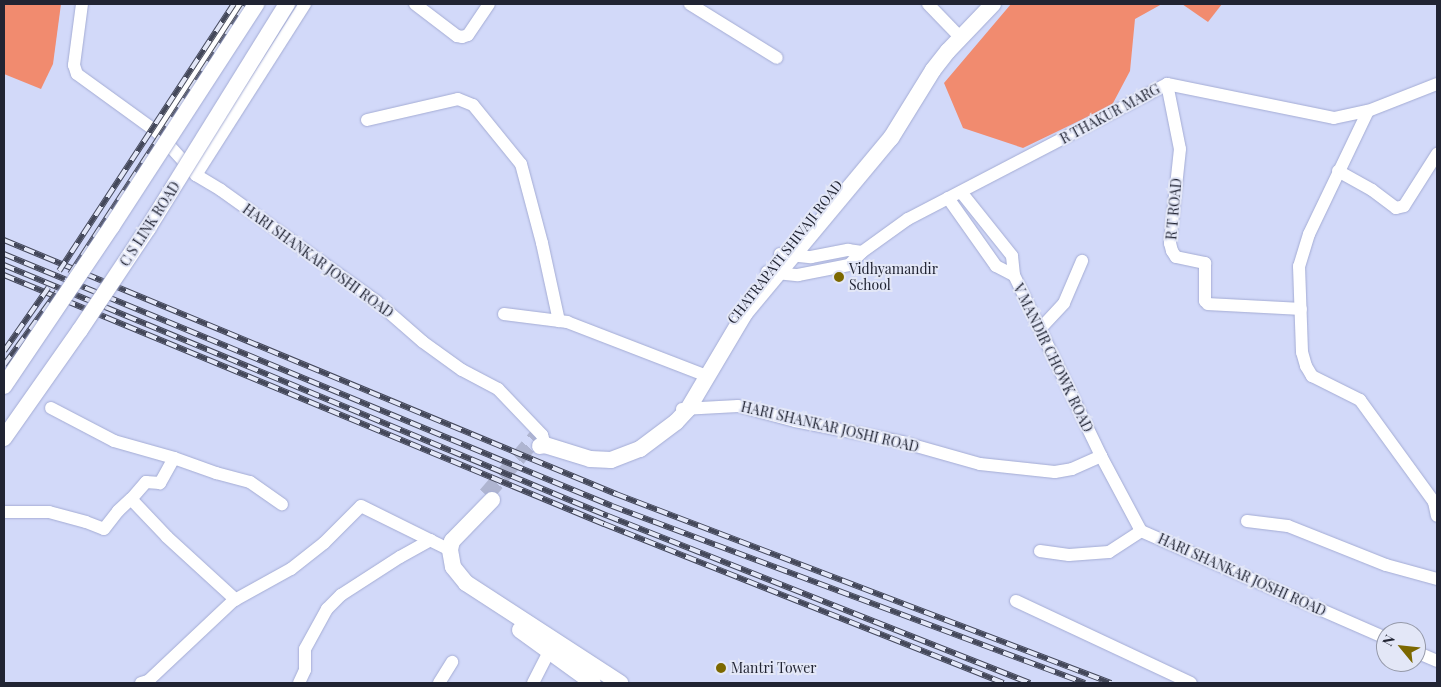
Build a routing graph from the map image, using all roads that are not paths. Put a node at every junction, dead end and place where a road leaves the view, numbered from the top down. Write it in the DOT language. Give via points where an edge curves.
graph roads {
  1 [pos="82,4"];
  2 [pos="240,4"];
  3 [pos="256,4"];
  4 [pos="287,4"];
  5 [pos="306,4"];
  6 [pos="415,4"];
  7 [pos="488,4"];
  8 [pos="690,4"];
  9 [pos="928,4"];
  10 [pos="977,4"];
  11 [pos="992,4"];
  12 [pos="957,34"];
  13 [pos="777,58"];
  14 [pos="1167,84"];
  15 [pos="1437,84"];
  16 [pos="1368,111"];
  17 [pos="368,120"];
  18 [pos="156,132"];
  19 [pos="1437,154"];
  20 [pos="1338,172"];
  21 [pos="196,175"];
  22 [pos="961,192"];
  23 [pos="948,198"];
  24 [pos="862,252"];
  25 [pos="786,255"];
  26 [pos="1082,261"];
  27 [pos="772,272"];
  28 [pos="1014,275"];
  29 [pos="1301,310"];
  30 [pos="504,314"];
  31 [pos="559,322"];
  32 [pos="1040,329"];
  33 [pos="704,375"];
  34 [pos="4,386"];
  35 [pos="51,408"];
  36 [pos="683,409"];
  37 [pos="4,438"];
  38 [pos="541,441"];
  39 [pos="1101,456"];
  40 [pos="174,458"];
  41 [pos="489,497"];
  42 [pos="131,499"];
  43 [pos="1436,502"];
  44 [pos="282,504"];
  45 [pos="4,512"];
  46 [pos="1437,516"];
  47 [pos="1247,521"];
  48 [pos="1141,531"];
  49 [pos="441,545"];
  50 [pos="1040,551"];
  51 [pos="1437,579"];
  52 [pos="236,600"];
  53 [pos="1016,600"];
  54 [pos="1376,634"];
  55 [pos="549,652"];
  56 [pos="452,662"];
  57 [pos="141,683"];
  58 [pos="299,683"];
  59 [pos="439,683"];
  60 [pos="534,683"];
  61 [pos="593,683"];
  62 [pos="620,683"];
  63 [pos="1191,683"];
  1 -- 18 [label="street, HARI SHANKAR JOSHI ROAD" via="74,65 77,74"];
  2 -- 18 [label="street"];
  3 -- 34 [label="main road, bridge"];
  4 -- 37 [label="main road, C S LINK ROAD, bridge" via="143,236"];
  5 -- 21 [label="street"];
  6 -- 7 [label="street" via="462,37 468,35"];
  8 -- 13 [label="street"];
  9 -- 12 [label="street"];
  10 -- 12 [label="main road"];
  11 -- 12 [label="main road"];
  12 -- 25 [label="main road" via="891,138"];
  14 -- 16 [label="street, R THAKUR MARG" via="1334,118"];
  14 -- 22 [label="street, R THAKUR MARG"];
  14 -- 29 [label="street, R T ROAD" via="1180,149 1170,243 1172,251 1176,257 1205,263 1205,301 1208,304"];
  15 -- 16 [label="street, R THAKUR MARG"];
  16 -- 20 [label="street"];
  17 -- 31 [label="street" via="458,99 473,105 520,164"];
  18 -- 21 [label="street, HARI SHANKAR JOSHI ROAD"];
  19 -- 20 [label="street" via="1404,206 1396,208 1372,190"];
  20 -- 29 [label="street" via="1309,234 1299,266"];
  21 -- 38 [label="street, HARI SHANKAR JOSHI ROAD" via="376,301 423,342 462,370 498,389"];
  22 -- 23 [label="street, R THAKUR MARG"];
  22 -- 28 [label="street" via="1012,256"];
  23 -- 24 [label="street, R THAKUR MARG" via="908,219"];
  23 -- 28 [label="street, V MANDIR CHOWK ROAD" via="996,266"];
  24 -- 25 [label="street" via="848,250 811,257"];
  24 -- 27 [label="street, R THAKUR MARG" via="849,265 811,273"];
  25 -- 27 [label="main road"];
  26 -- 32 [label="street" via="1064,303"];
  27 -- 33 [label="main road"];
  28 -- 32 [label="street, V MANDIR CHOWK ROAD"];
  29 -- 43 [label="street" via="1302,352 1312,376 1360,400"];
  30 -- 31 [label="street"];
  31 -- 33 [label="street"];
  32 -- 39 [label="street, V MANDIR CHOWK ROAD"];
  33 -- 36 [label="main road"];
  35 -- 40 [label="street" via="114,442"];
  36 -- 38 [label="main road" via="661,435 640,449 611,460 590,459"];
  36 -- 39 [label="street, HARI SHANKAR JOSHI ROAD" via="738,406 902,442 980,464 1055,472 1072,469"];
  39 -- 48 [label="street, V MANDIR CHOWK ROAD"];
  40 -- 42 [label="street" via="160,483 146,482"];
  40 -- 44 [label="street" via="250,482"];
  41 -- 49 [label="main road" via="452,541"];
  42 -- 45 [label="street" via="104,529 49,512"];
  42 -- 52 [label="street"];
  43 -- 46 [label="street"];
  47 -- 51 [label="street" via="1288,526 1386,565"];
  48 -- 50 [label="street, HARI SHANKAR JOSHI ROAD" via="1109,552 1069,555"];
  48 -- 54 [label="street, HARI SHANKAR JOSHI ROAD"];
  49 -- 52 [label="street" via="361,506 291,569"];
  49 -- 55 [label="main road" via="443,562 458,586"];
  49 -- 58 [label="street" via="341,595 327,609 305,649 305,670"];
  49 -- 62 [label="main road" via="466,583"];
  52 -- 57 [label="street" via="148,681"];
  53 -- 63 [label="street"];
  55 -- 60 [label="street"];
  55 -- 61 [label="main road"];
  56 -- 59 [label="street"];
}
